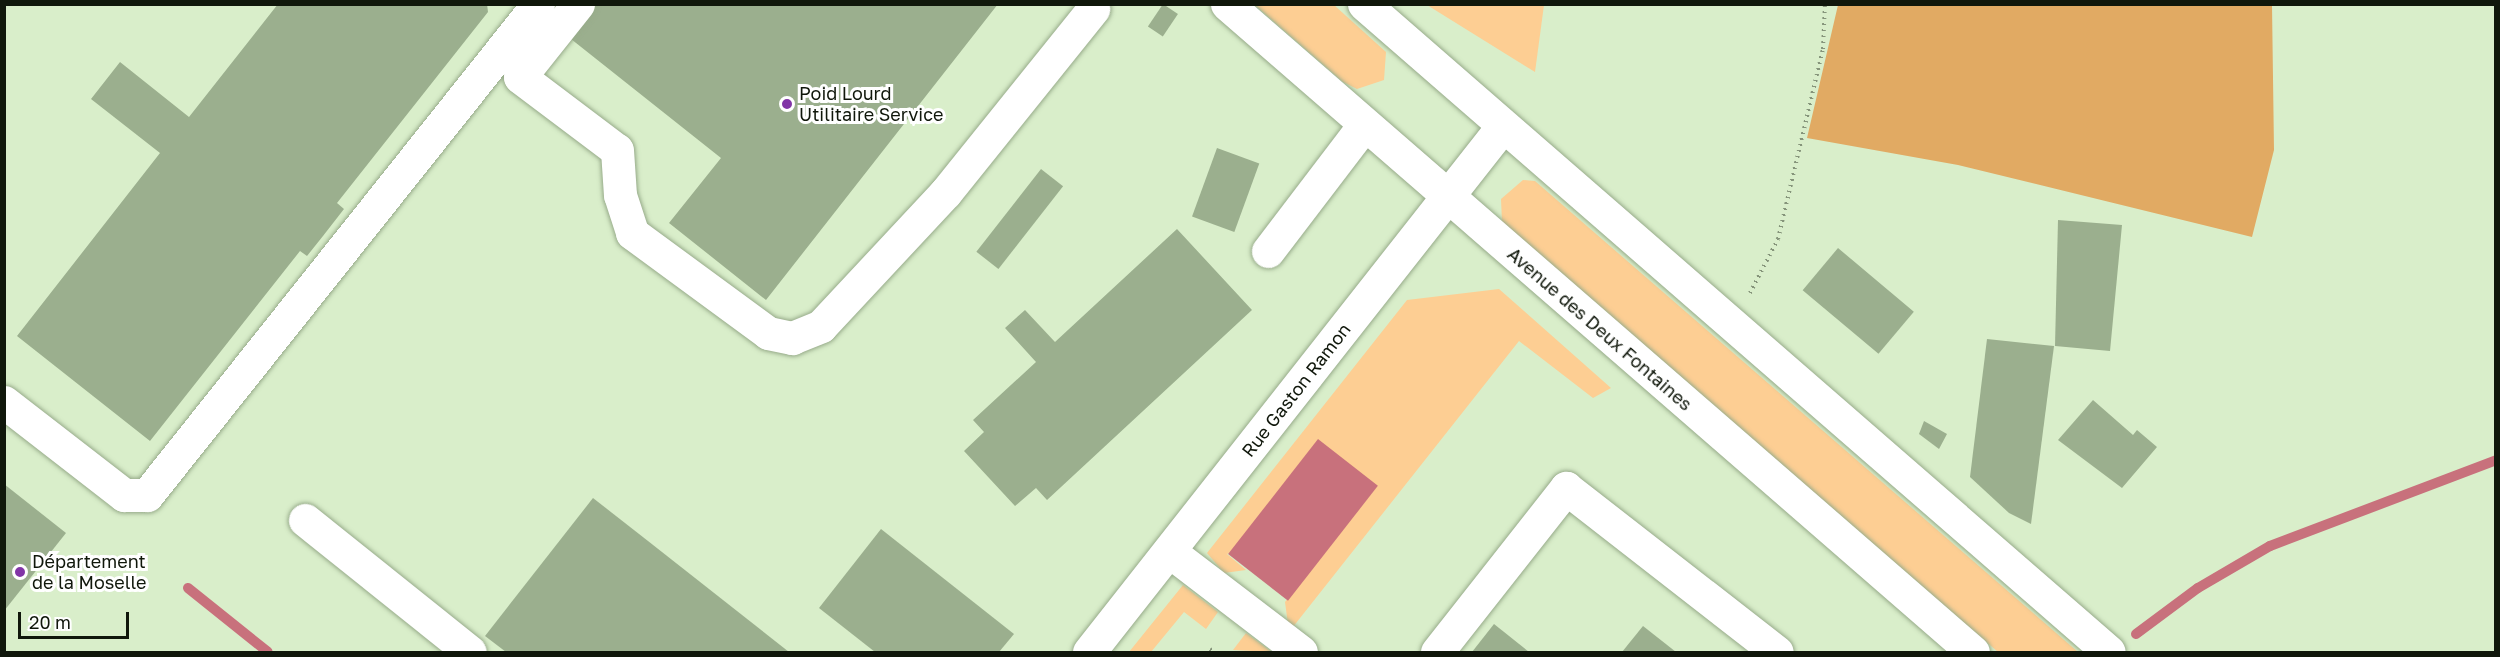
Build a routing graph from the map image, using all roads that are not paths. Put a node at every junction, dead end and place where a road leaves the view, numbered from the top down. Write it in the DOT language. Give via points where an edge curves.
graph roads {
  1 [pos="578,4"];
  2 [pos="1227,4"];
  3 [pos="1364,4"];
  4 [pos="538,5"];
  5 [pos="1093,9"];
  6 [pos="1364,125"];
  7 [pos="1502,127"];
  8 [pos="1447,197"];
  9 [pos="1268,251"];
  10 [pos="4,402"];
  11 [pos="305,520"];
  12 [pos="1169,551"];
  13 [pos="470,652"];
  14 [pos="1089,652"];
  15 [pos="1301,652"];
  16 [pos="1437,652"];
  17 [pos="1778,652"];
  18 [pos="1973,652"];
  19 [pos="2109,652"];
  1 -- 5 [label="main road" via="520,77 617,150 620,195 632,233 768,333 792,338 821,326 946,192"];
  2 -- 6 [label="main road, Avenue des Deux Fontaines"];
  3 -- 7 [label="main road"];
  4 -- 10 [label="main road" via="147,495 124,495"];
  6 -- 8 [label="main road, Avenue des Deux Fontaines"];
  6 -- 9 [label="main road"];
  7 -- 8 [label="main road, Rue Gaston Ramon"];
  7 -- 19 [label="main road"];
  8 -- 12 [label="main road, Rue Gaston Ramon"];
  8 -- 18 [label="main road, Avenue des Deux Fontaines"];
  11 -- 13 [label="main road"];
  12 -- 14 [label="main road, Rue Gaston Ramon"];
  12 -- 15 [label="main road"];
  16 -- 17 [label="main road" via="1566,488"];
}
